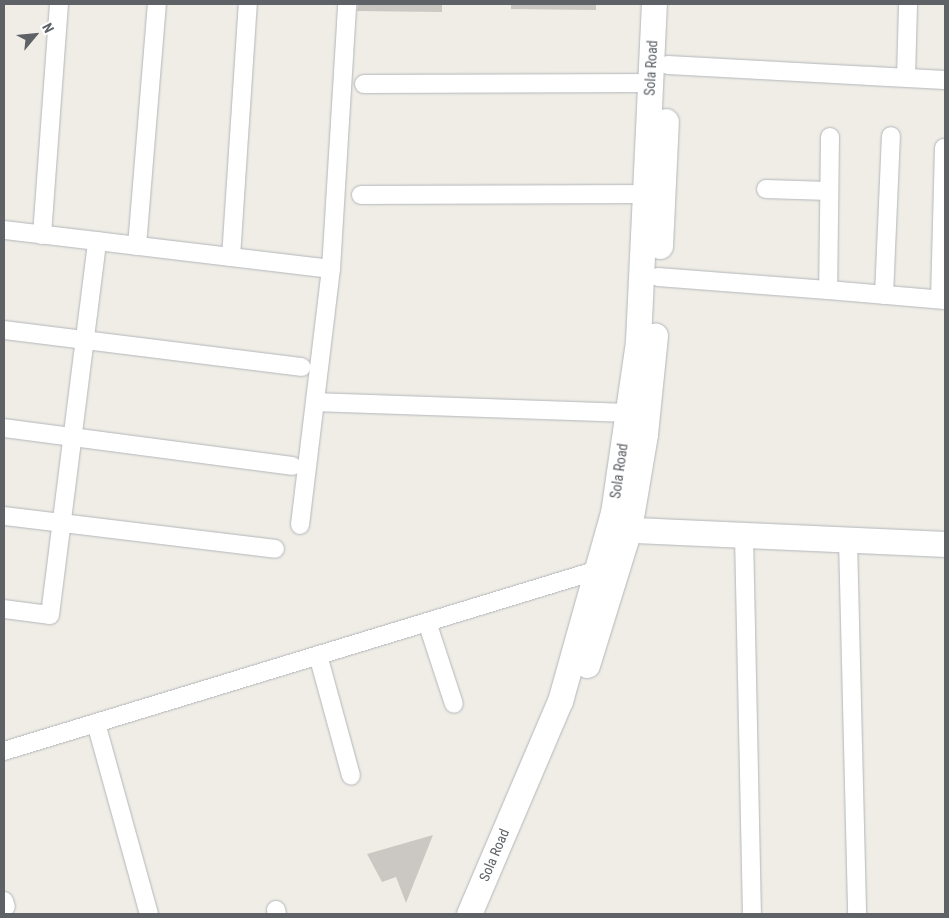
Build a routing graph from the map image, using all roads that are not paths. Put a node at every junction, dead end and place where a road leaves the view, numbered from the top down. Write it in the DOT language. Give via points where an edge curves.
graph roads {
  1 [pos="59,4"];
  2 [pos="157,4"];
  3 [pos="248,4"];
  4 [pos="347,4"];
  5 [pos="654,4"];
  6 [pos="671,4"];
  7 [pos="908,4"];
  8 [pos="668,65"];
  9 [pos="906,77"];
  10 [pos="945,80"];
  11 [pos="650,83"];
  12 [pos="364,84"];
  13 [pos="892,136"];
  14 [pos="830,137"];
  15 [pos="944,148"];
  16 [pos="766,189"];
  17 [pos="829,191"];
  18 [pos="645,194"];
  19 [pos="361,195"];
  20 [pos="4,230"];
  21 [pos="42,235"];
  22 [pos="97,241"];
  23 [pos="137,246"];
  24 [pos="232,257"];
  25 [pos="331,269"];
  26 [pos="658,277"];
  27 [pos="828,290"];
  28 [pos="884,295"];
  29 [pos="942,299"];
  30 [pos="4,330"];
  31 [pos="86,339"];
  32 [pos="302,366"];
  33 [pos="315,402"];
  34 [pos="628,412"];
  35 [pos="4,428"];
  36 [pos="75,436"];
  37 [pos="293,466"];
  38 [pos="4,516"];
  39 [pos="63,522"];
  40 [pos="300,525"];
  41 [pos="619,529"];
  42 [pos="744,535"];
  43 [pos="848,540"];
  44 [pos="945,544"];
  45 [pos="275,549"];
  46 [pos="598,570"];
  47 [pos="4,609"];
  48 [pos="427,622"];
  49 [pos="318,655"];
  50 [pos="454,704"];
  51 [pos="96,723"];
  52 [pos="4,751"];
  53 [pos="351,776"];
  54 [pos="149,914"];
  55 [pos="469,914"];
  56 [pos="487,914"];
  57 [pos="752,914"];
  58 [pos="857,914"];
  1 -- 21 [label="street"];
  2 -- 23 [label="street"];
  3 -- 24 [label="street"];
  4 -- 25 [label="street"];
  5 -- 11 [label="main road, Sola Road"];
  6 -- 8 [label="main road, Sola Road"];
  7 -- 9 [label="street"];
  8 -- 9 [label="street"];
  8 -- 26 [label="main road, Sola Road"];
  9 -- 10 [label="street"];
  11 -- 12 [label="street"];
  11 -- 18 [label="main road, Sola Road"];
  13 -- 28 [label="street"];
  14 -- 17 [label="street"];
  15 -- 29 [label="street"];
  16 -- 17 [label="street"];
  17 -- 27 [label="street"];
  18 -- 19 [label="street"];
  18 -- 34 [label="main road, Sola Road" via="638,341"];
  20 -- 21 [label="street"];
  21 -- 22 [label="street"];
  22 -- 23 [label="street"];
  22 -- 31 [label="street"];
  23 -- 24 [label="street"];
  24 -- 25 [label="street"];
  25 -- 33 [label="street"];
  26 -- 27 [label="street"];
  26 -- 41 [label="main road, Sola Road" via="645,434"];
  27 -- 28 [label="street"];
  28 -- 29 [label="street"];
  30 -- 31 [label="street"];
  31 -- 32 [label="street"];
  31 -- 36 [label="street"];
  33 -- 34 [label="street"];
  33 -- 40 [label="street"];
  34 -- 41 [label="main road, Sola Road"];
  35 -- 36 [label="street"];
  36 -- 37 [label="street"];
  36 -- 39 [label="street"];
  38 -- 39 [label="street"];
  39 -- 45 [label="street"];
  39 -- 47 [label="street" via="50,615"];
  41 -- 42 [label="main road"];
  41 -- 46 [label="main road, Sola Road"];
  41 -- 56 [label="main road, Sola Road" via="612,593 576,694"];
  42 -- 43 [label="main road"];
  42 -- 57 [label="street"];
  43 -- 44 [label="main road"];
  43 -- 58 [label="street"];
  46 -- 48 [label="street"];
  46 -- 55 [label="main road, Sola Road" via="560,700"];
  48 -- 49 [label="street"];
  48 -- 50 [label="street"];
  49 -- 51 [label="street"];
  49 -- 53 [label="street"];
  51 -- 52 [label="street"];
  51 -- 54 [label="street"];
}
